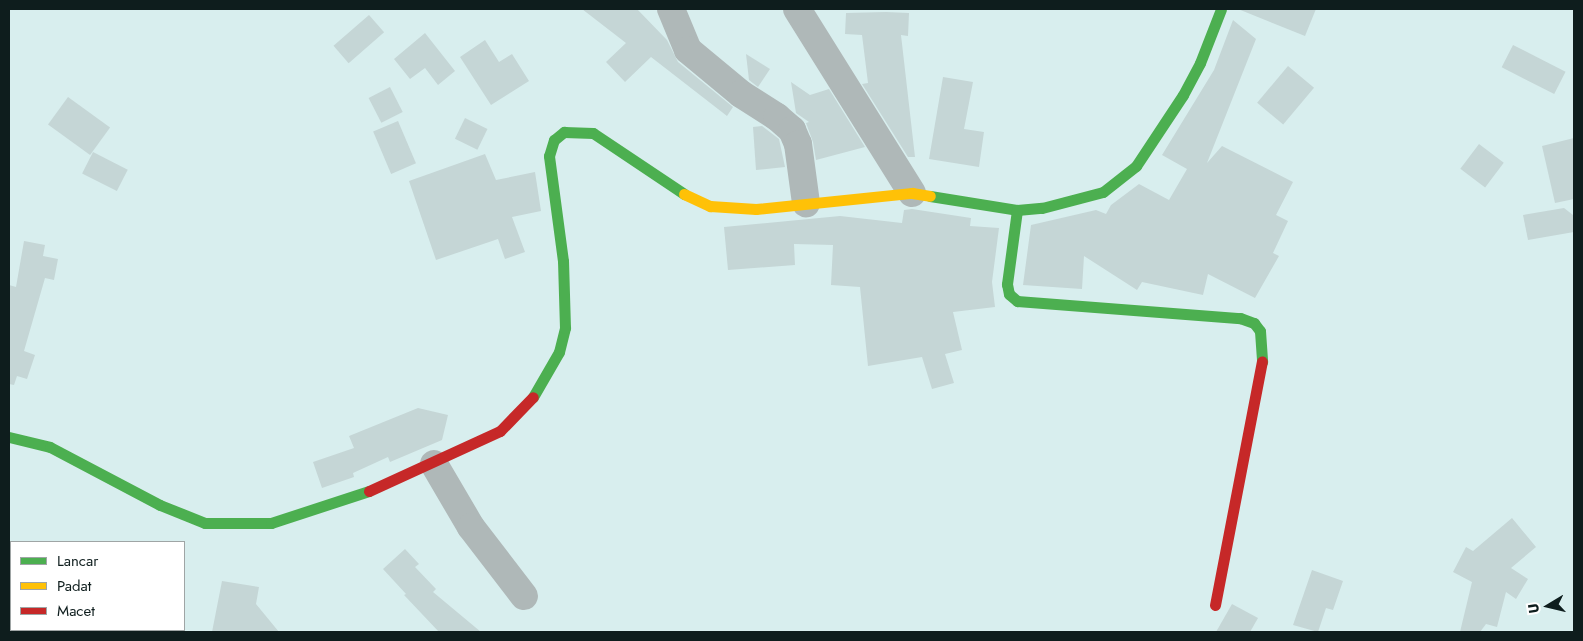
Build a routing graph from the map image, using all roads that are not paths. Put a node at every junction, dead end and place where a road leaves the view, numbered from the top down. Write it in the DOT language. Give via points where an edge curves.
graph roads {
  1 [pos="671,9"];
  2 [pos="797,9"];
  3 [pos="1221,9"];
  4 [pos="912,194"];
  5 [pos="806,203"];
  6 [pos="1016,210"];
  7 [pos="9,437"];
  8 [pos="434,464"];
  9 [pos="524,596"];
  10 [pos="1215,605"];
  1 -- 5 [label="street" via="688,50 741,94 777,116 792,130 798,144"];
  2 -- 4 [label="street"];
  3 -- 6 [label="street" via="1200,63 1183,95 1146,152 1124,177 1088,197 1042,208"];
  4 -- 5 [label="street"];
  4 -- 6 [label="street" via="970,200"];
  5 -- 8 [label="street" via="756,209 710,206 694,200 594,133 572,130 559,135 550,146 549,156 566,292 566,328 561,347 545,381 511,423"];
  6 -- 10 [label="street" via="1007,284 1009,294 1017,301 1240,318 1254,323 1260,331 1264,354"];
  7 -- 8 [label="street" via="50,447 173,511 220,525 271,523 293,517 350,499"];
  8 -- 9 [label="street" via="476,534"];
}
